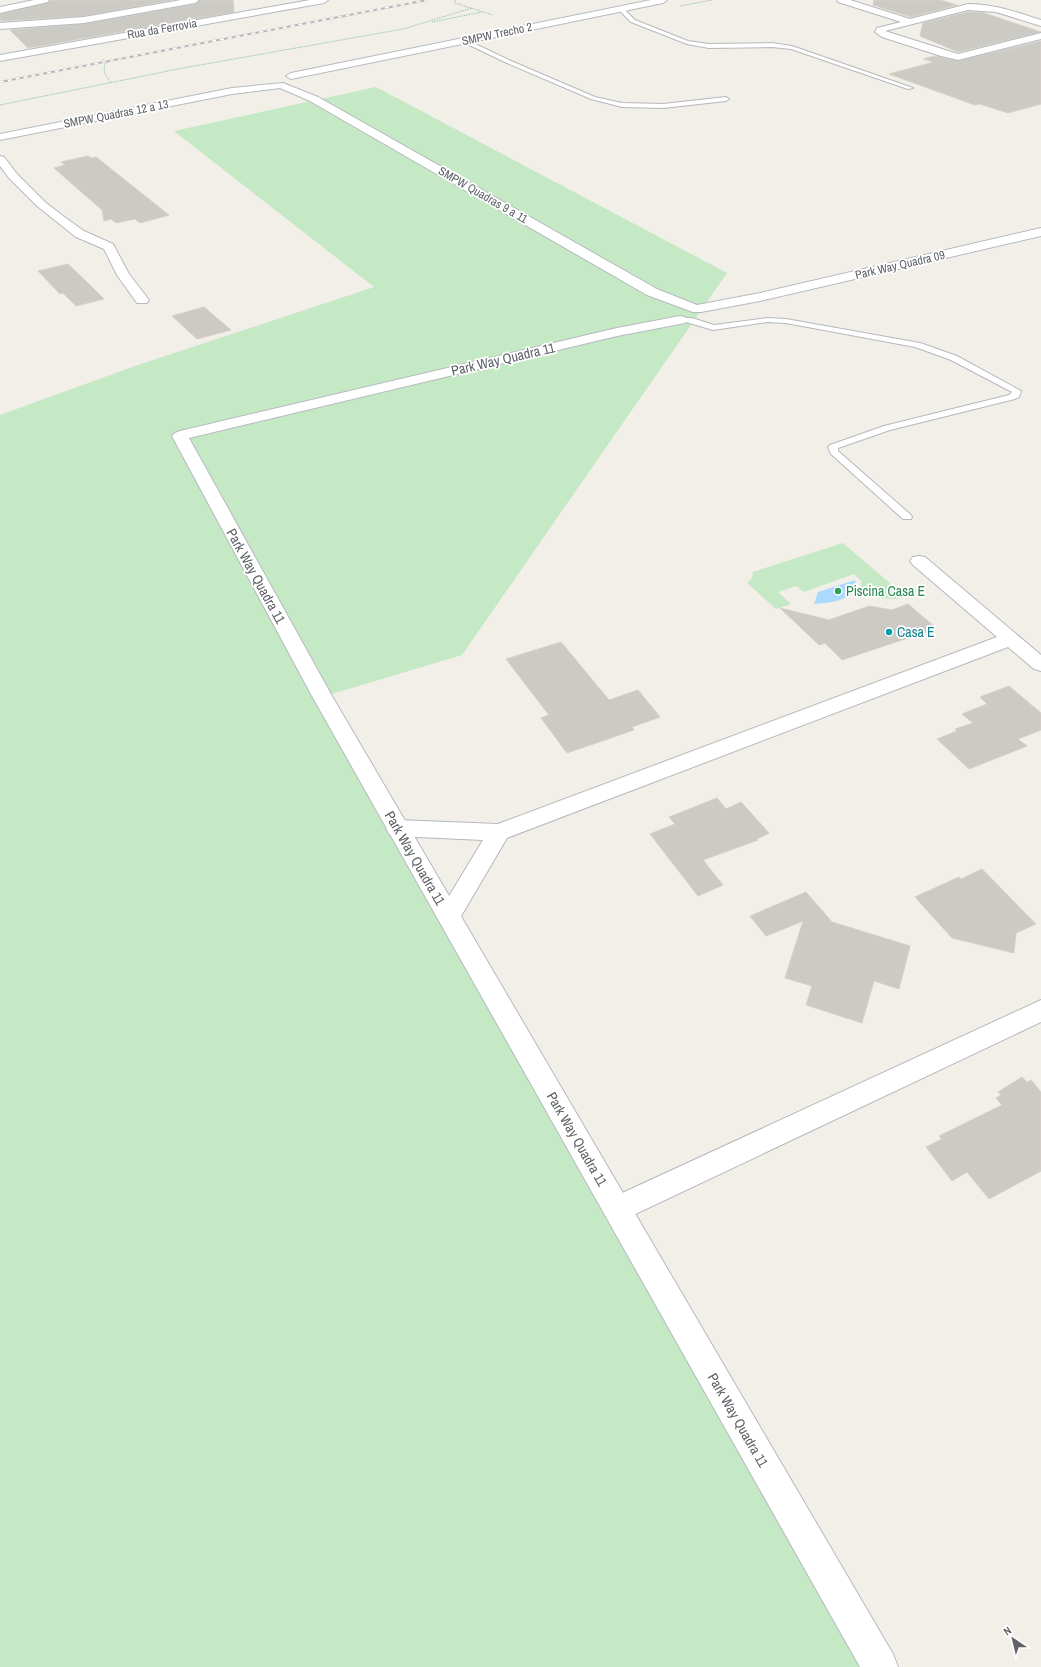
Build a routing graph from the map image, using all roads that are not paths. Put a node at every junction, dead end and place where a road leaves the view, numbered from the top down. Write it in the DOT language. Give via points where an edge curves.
graph roads {
  1 [pos="45,0"];
  2 [pos="195,0"];
  3 [pos="324,0"];
  4 [pos="663,0"];
  5 [pos="841,0"];
  6 [pos="621,9"];
  7 [pos="0,10"];
  8 [pos="910,22"];
  9 [pos="1041,23"];
  10 [pos="0,26"];
  11 [pos="1041,36"];
  12 [pos="465,41"];
  13 [pos="0,58"];
  14 [pos="332,69"];
  15 [pos="291,76"];
  16 [pos="301,81"];
  17 [pos="277,84"];
  18 [pos="910,88"];
  19 [pos="314,99"];
  20 [pos="726,100"];
  21 [pos="0,138"];
  22 [pos="0,159"];
  23 [pos="1041,232"];
  24 [pos="652,292"];
  25 [pos="142,300"];
  26 [pos="688,314"];
  27 [pos="907,517"];
  28 [pos="919,561"];
  29 [pos="1010,639"];
  30 [pos="1041,665"];
  31 [pos="397,828"];
  32 [pos="499,832"];
  33 [pos="449,916"];
  34 [pos="1041,1010"];
  35 [pos="617,1209"];
  36 [pos="880,1667"];
  1 -- 7 [label="street"];
  2 -- 10 [label="street, Rua da Ferrovia" via="84,20"];
  3 -- 13 [label="street, Rua da Ferrovia"];
  4 -- 6 [label="street, SMPW Trecho 2"];
  5 -- 8 [label="street"];
  6 -- 12 [label="street, SMPW Trecho 2"];
  6 -- 18 [label="lane" via="633,21 687,42 709,46 772,45 792,48"];
  8 -- 9 [label="street" via="977,6"];
  8 -- 11 [label="street" via="879,32 958,57"];
  12 -- 14 [label="street, SMPW Trecho 2"];
  12 -- 20 [label="lane" via="593,98 622,105 662,106"];
  14 -- 15 [label="street"];
  14 -- 16 [label="street"];
  15 -- 16 [label="street" via="298,77"];
  15 -- 17 [label="street" via="282,76"];
  16 -- 17 [label="street"];
  16 -- 19 [label="street, SMPW Quadras 9 a 11"];
  17 -- 19 [label="street, SMPW Quadras 9 a 11"];
  17 -- 21 [label="street, SMPW Quadras 12 a 13"];
  19 -- 24 [label="street, SMPW Quadras 9 a 11"];
  22 -- 25 [label="street" via="41,204 59,219 80,234 109,247 123,275"];
  23 -- 26 [label="street, Park Way Quadra 09"];
  24 -- 26 [label="street, SMPW Quadras 9 a 11"];
  24 -- 26 [label="street, SMPW Quadras 9 a 11"];
  26 -- 27 [label="lane" via="713,328 768,320 786,321 917,345 954,358 1017,391 1012,397 887,428 833,447 834,452"];
  26 -- 31 [label="street, Park Way Quadra 11" via="180,436"];
  28 -- 29 [label="street"];
  29 -- 30 [label="street"];
  29 -- 32 [label="street"];
  31 -- 32 [label="street"];
  31 -- 33 [label="street, Park Way Quadra 11"];
  32 -- 33 [label="street"];
  33 -- 35 [label="street, Park Way Quadra 11"];
  34 -- 35 [label="street"];
  35 -- 36 [label="street, Park Way Quadra 11"];
}
